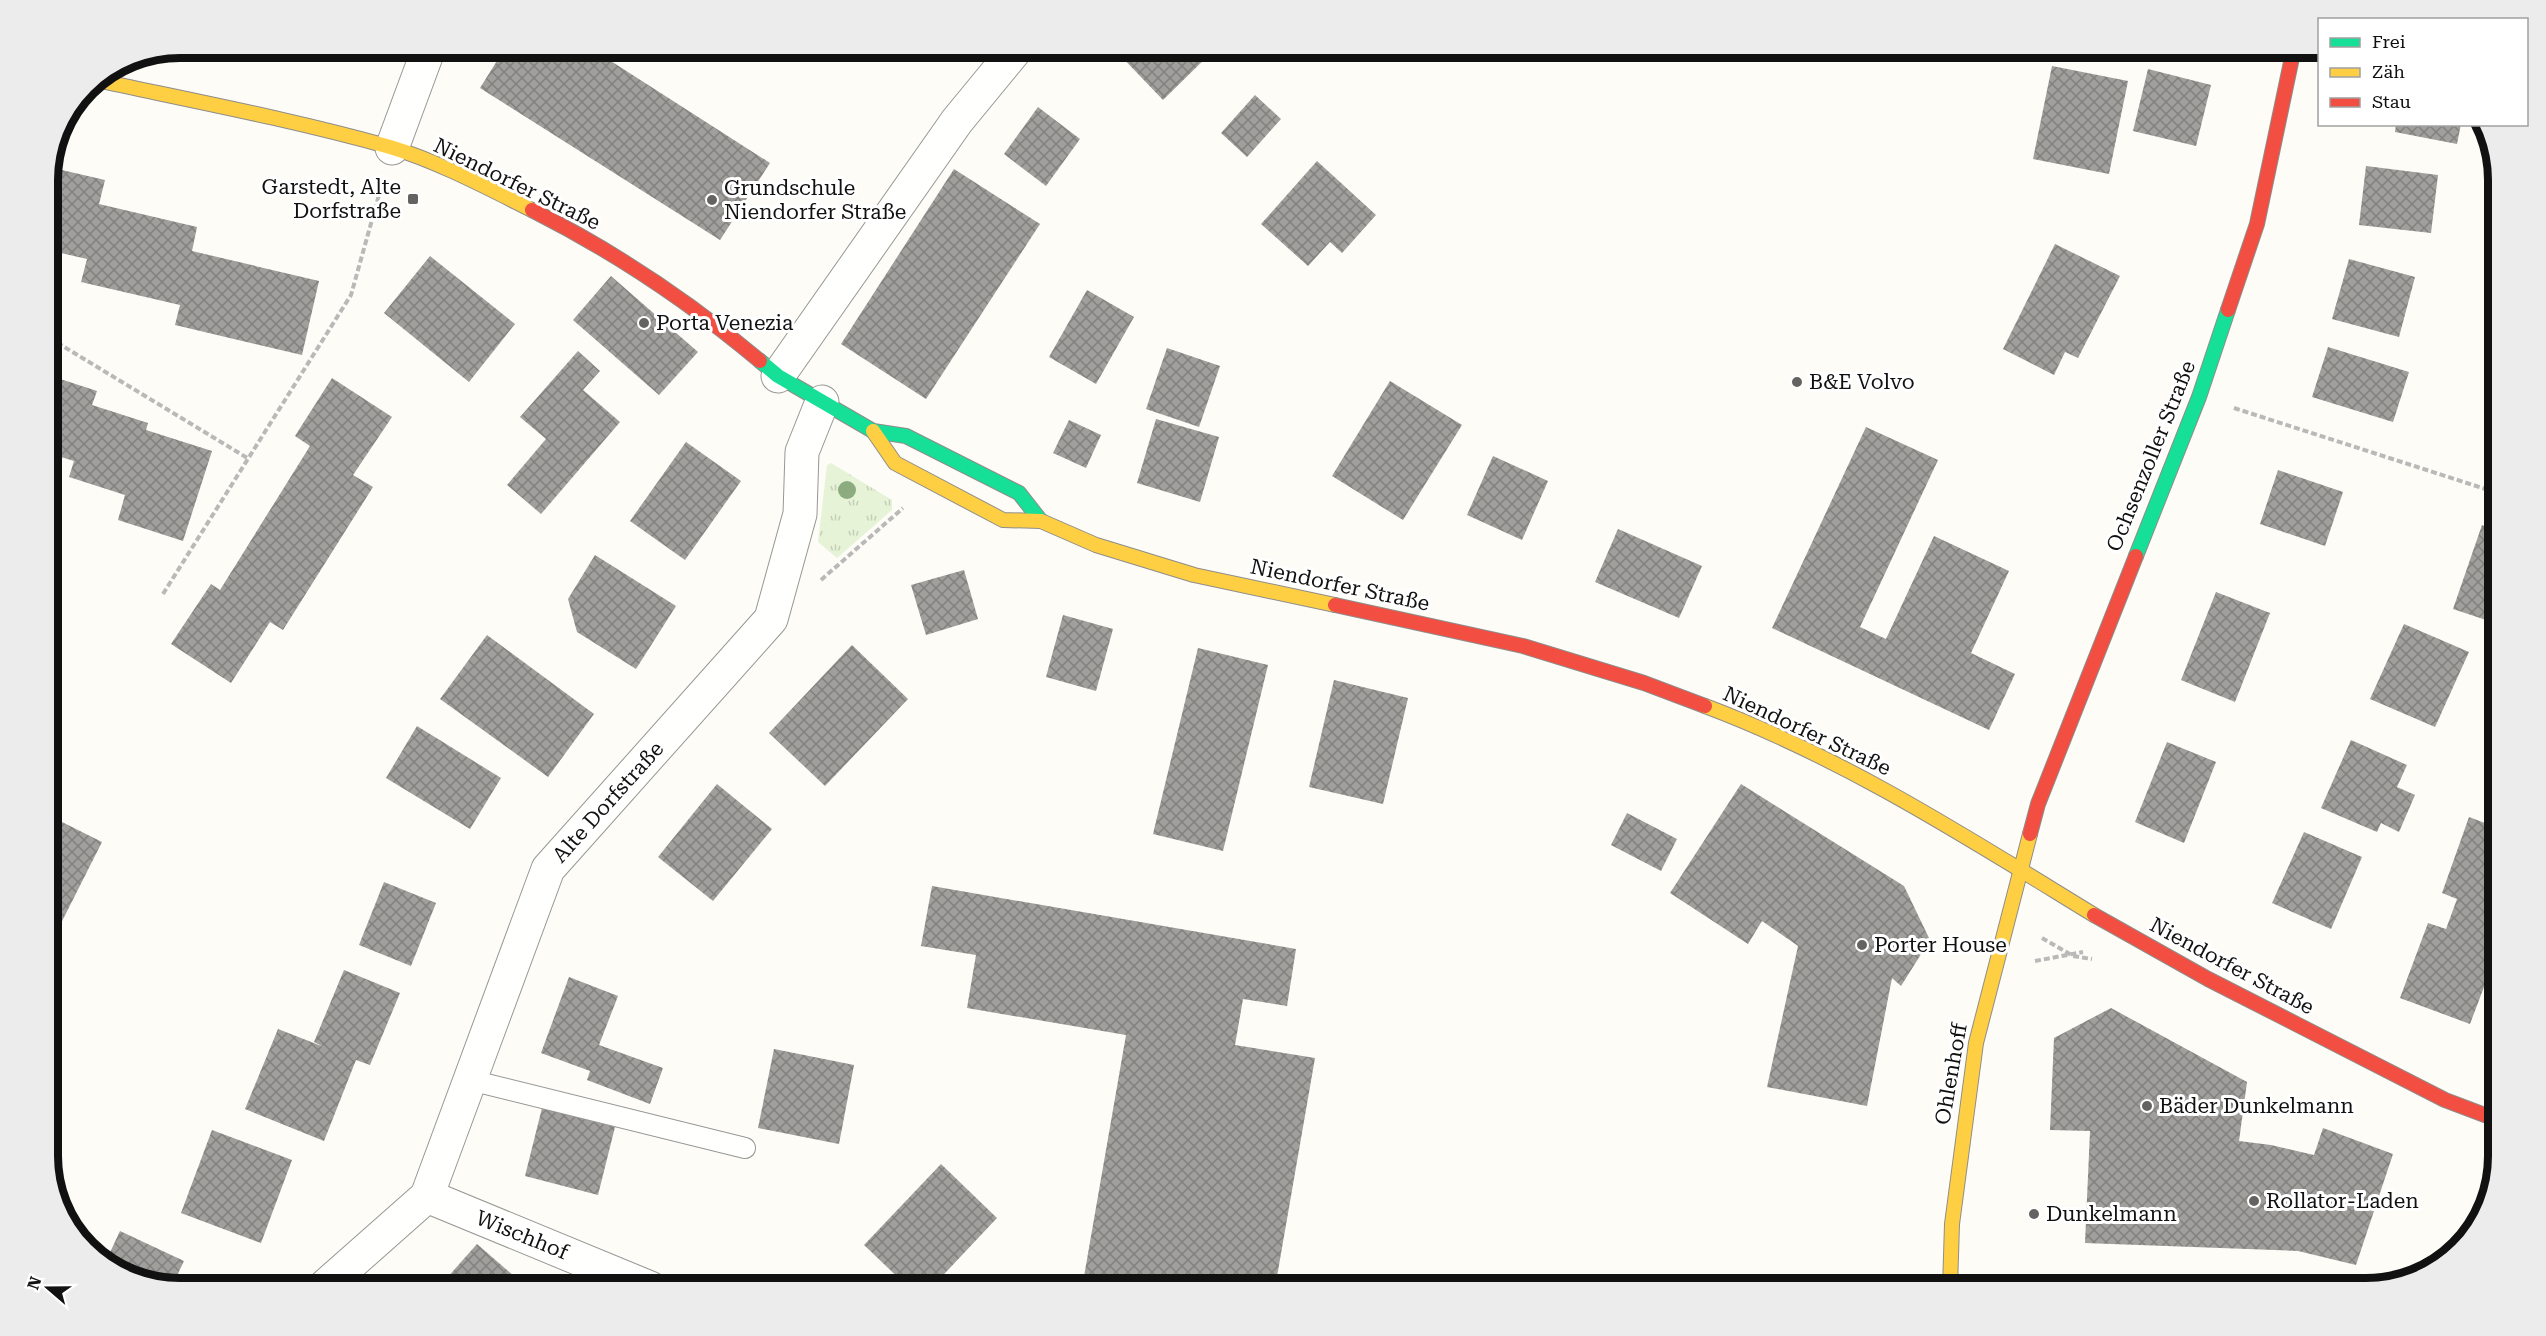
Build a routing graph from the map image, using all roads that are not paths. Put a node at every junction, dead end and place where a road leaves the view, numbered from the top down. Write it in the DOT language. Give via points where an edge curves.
graph roads {
  1 [pos="425,58"];
  2 [pos="1009,58"];
  3 [pos="2292,58"];
  4 [pos="108,83"];
  5 [pos="392,148"];
  6 [pos="778,376"];
  7 [pos="822,402"];
  8 [pos="873,431"];
  9 [pos="1041,521"];
  10 [pos="2021,872"];
  11 [pos="470,1080"];
  12 [pos="2488,1116"];
  13 [pos="746,1148"];
  14 [pos="427,1196"];
  15 [pos="334,1278"];
  16 [pos="626,1278"];
  17 [pos="1951,1278"];
  1 -- 5 [label="street"];
  2 -- 6 [label="street" via="957,121"];
  3 -- 10 [label="main road, Ochsenzoller Straße" via="2257,224 2199,397 2038,804"];
  4 -- 5 [label="main road, Niendorfer Straße"];
  5 -- 6 [label="main road, Niendorfer Straße" via="483,186 587,238 726,332"];
  6 -- 7 [label="main road, Niendorfer Straße"];
  7 -- 8 [label="main road, Niendorfer Straße"];
  7 -- 11 [label="street, Alte Dorfstraße" via="802,452 800,514 771,619 548,869"];
  8 -- 9 [label="main road, Niendorfer Straße" via="906,436 1019,493"];
  8 -- 9 [label="main road, Niendorfer Straße" via="896,463 938,487 1003,520"];
  9 -- 10 [label="main road, Niendorfer Straße" via="1096,545 1194,575 1523,646 1644,683 1805,748 1934,817"];
  10 -- 12 [label="main road, Niendorfer Straße" via="2218,984 2445,1100"];
  10 -- 17 [label="main road, Ohlenhoff" via="1976,1043 1956,1191"];
  11 -- 13 [label="lane"];
  11 -- 14 [label="street, Alte Dorfstraße"];
  14 -- 15 [label="street, Alte Dorfstraße"];
  14 -- 16 [label="street, Wischhof"];
}
